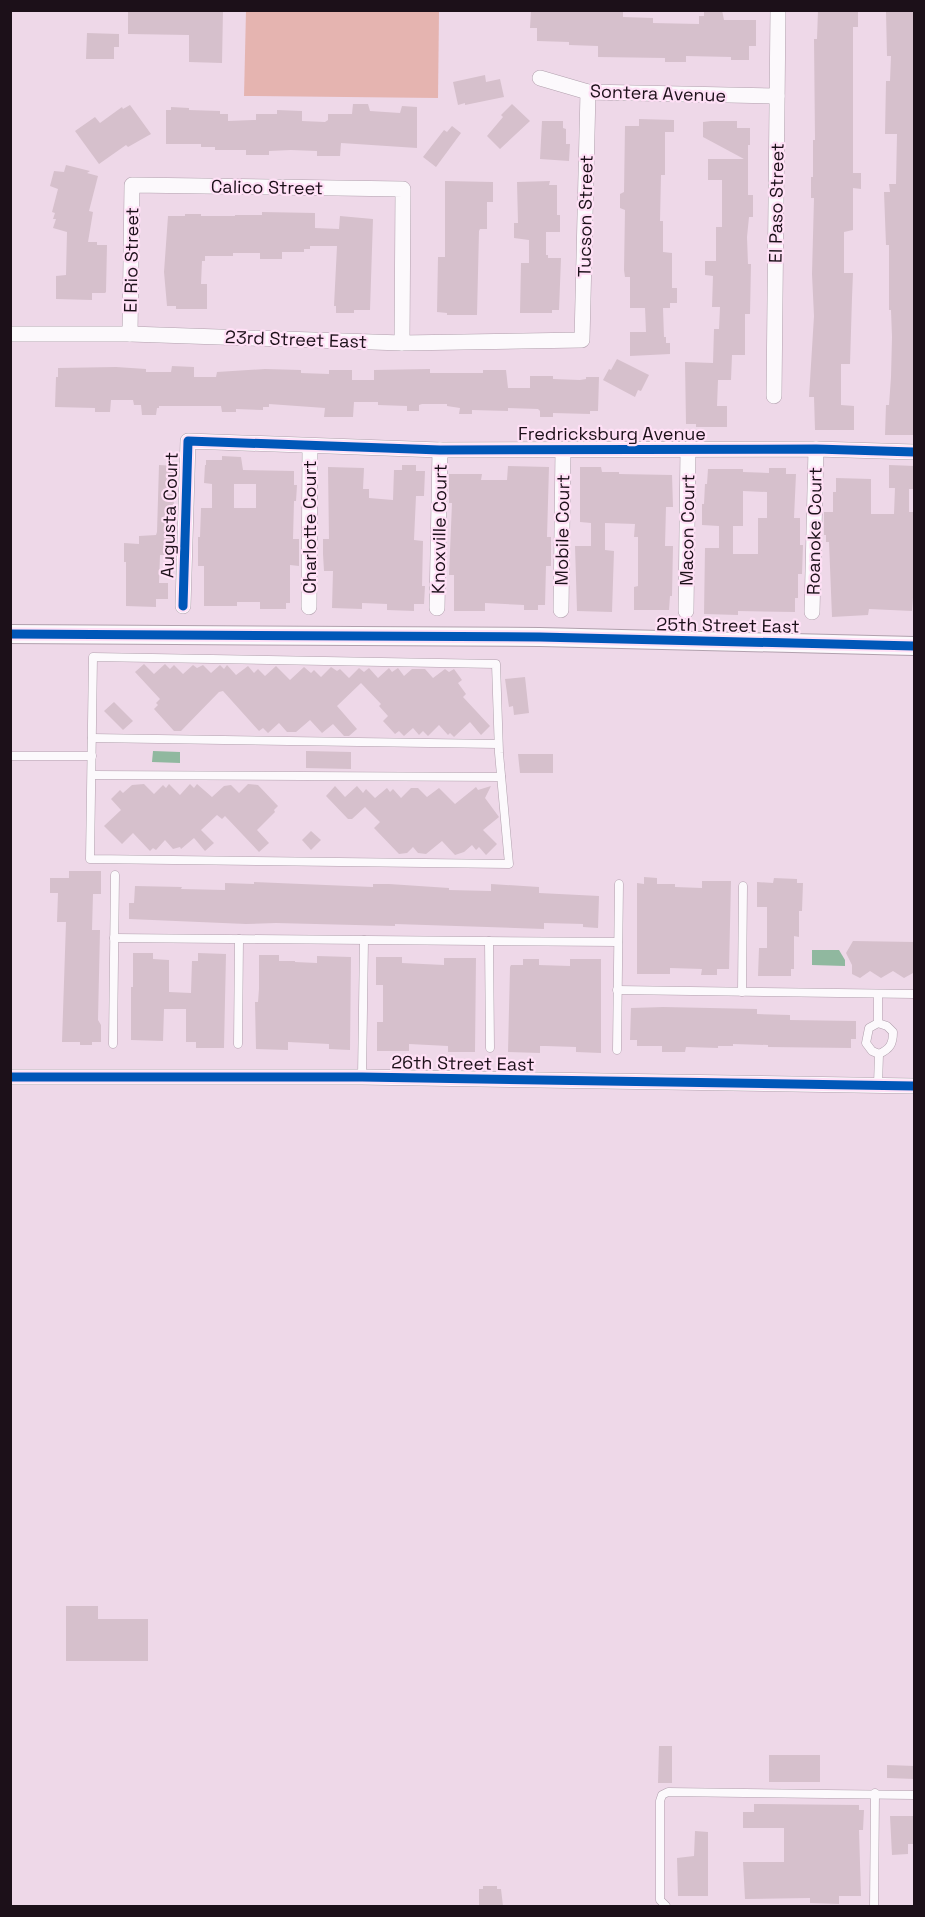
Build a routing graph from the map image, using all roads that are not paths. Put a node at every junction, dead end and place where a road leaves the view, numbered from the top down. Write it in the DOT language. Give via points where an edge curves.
graph roads {
  1 [pos="778,10"];
  2 [pos="540,78"];
  3 [pos="588,92"];
  4 [pos="777,96"];
  5 [pos="132,185"];
  6 [pos="10,334"];
  7 [pos="130,334"];
  8 [pos="582,340"];
  9 [pos="402,343"];
  10 [pos="774,396"];
  11 [pos="310,446"];
  12 [pos="688,449"];
  13 [pos="816,449"];
  14 [pos="440,450"];
  15 [pos="563,450"];
  16 [pos="915,452"];
  17 [pos="183,606"];
  18 [pos="309,607"];
  19 [pos="437,608"];
  20 [pos="561,610"];
  21 [pos="686,611"];
  22 [pos="812,612"];
  23 [pos="10,634"];
  24 [pos="915,646"];
  25 [pos="92,738"];
  26 [pos="498,744"];
  27 [pos="10,756"];
  28 [pos="92,756"];
  29 [pos="92,775"];
  30 [pos="501,777"];
  31 [pos="115,875"];
  32 [pos="619,884"];
  33 [pos="744,886"];
  34 [pos="114,938"];
  35 [pos="239,939"];
  36 [pos="364,940"];
  37 [pos="489,940"];
  38 [pos="618,942"];
  39 [pos="617,990"];
  40 [pos="742,992"];
  41 [pos="879,994"];
  42 [pos="915,994"];
  43 [pos="878,1023"];
  44 [pos="113,1044"];
  45 [pos="238,1044"];
  46 [pos="490,1048"];
  47 [pos="617,1050"];
  48 [pos="879,1054"];
  49 [pos="10,1077"];
  50 [pos="362,1077"];
  51 [pos="878,1086"];
  52 [pos="915,1086"];
  53 [pos="875,1793"];
  54 [pos="915,1795"];
  55 [pos="666,1906"];
  56 [pos="874,1906"];
  1 -- 4 [label="street, El Paso Street"];
  2 -- 3 [label="street, Sontera Avenue"];
  3 -- 4 [label="street, Sontera Avenue"];
  3 -- 8 [label="street, Tucson Street"];
  4 -- 10 [label="street, El Paso Street"];
  5 -- 7 [label="street, El Rio Street"];
  5 -- 9 [label="street, Calico Street" via="403,189"];
  6 -- 7 [label="street, 23rd Street East"];
  7 -- 9 [label="street, 23rd Street East"];
  8 -- 9 [label="street, 23rd Street East"];
  11 -- 14 [label="street, Fredricksburg Avenue"];
  11 -- 17 [label="street, Augusta Court" via="188,441"];
  11 -- 18 [label="street, Charlotte Court"];
  12 -- 13 [label="street, Fredricksburg Avenue"];
  12 -- 15 [label="street, Fredricksburg Avenue"];
  12 -- 21 [label="street, Macon Court"];
  13 -- 16 [label="street, Fredricksburg Avenue"];
  13 -- 22 [label="street, Roanoke Court"];
  14 -- 15 [label="street, Fredricksburg Avenue"];
  14 -- 19 [label="street, Knoxville Court"];
  15 -- 20 [label="street, Mobile Court"];
  23 -- 24 [label="street, 25th Street East" via="540,637"];
  25 -- 26 [label="lane"];
  25 -- 26 [label="lane" via="93,657 496,664"];
  25 -- 28 [label="lane"];
  26 -- 30 [label="lane"];
  27 -- 28 [label="lane"];
  28 -- 29 [label="lane"];
  29 -- 30 [label="lane"];
  29 -- 30 [label="lane" via="90,859 509,864"];
  31 -- 34 [label="lane"];
  32 -- 38 [label="lane"];
  33 -- 40 [label="lane"];
  34 -- 35 [label="lane"];
  34 -- 44 [label="lane"];
  35 -- 36 [label="lane"];
  35 -- 45 [label="lane"];
  36 -- 37 [label="lane"];
  36 -- 50 [label="lane"];
  37 -- 38 [label="lane"];
  37 -- 46 [label="lane"];
  38 -- 39 [label="lane"];
  39 -- 40 [label="lane"];
  39 -- 47 [label="lane"];
  40 -- 41 [label="lane"];
  41 -- 42 [label="lane"];
  41 -- 43 [label="lane"];
  43 -- 48 [label="lane" via="869,1028 866,1043"];
  43 -- 48 [label="lane" via="893,1032 892,1042"];
  48 -- 51 [label="lane"];
  49 -- 50 [label="street, 26th Street East"];
  50 -- 51 [label="street, 26th Street East"];
  51 -- 52 [label="street, 26th Street East"];
  53 -- 54 [label="lane"];
  53 -- 55 [label="lane" via="662,1795 660,1900"];
  53 -- 56 [label="lane"];
}
